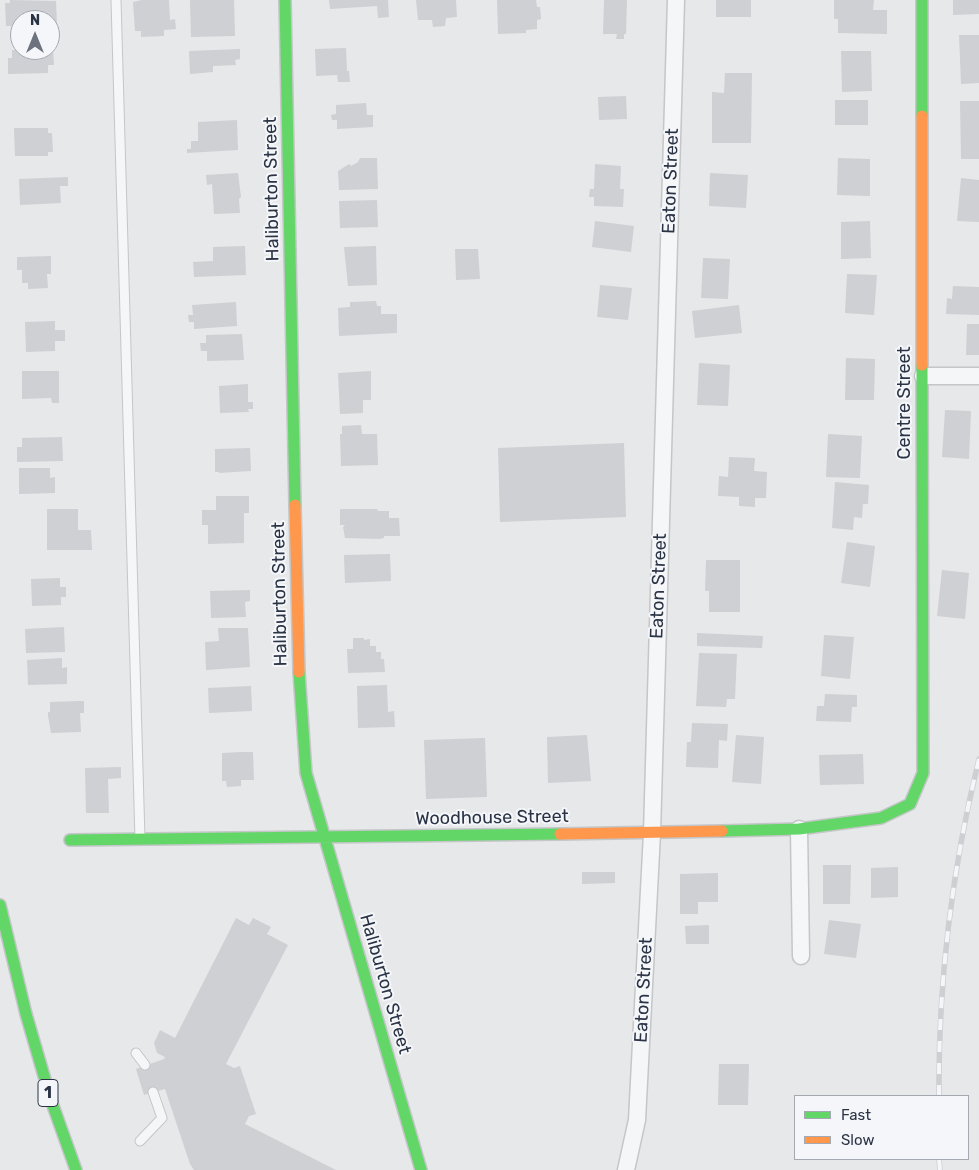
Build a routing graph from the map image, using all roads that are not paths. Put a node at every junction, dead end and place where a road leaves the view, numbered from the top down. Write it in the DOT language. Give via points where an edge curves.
graph roads {
  1 [pos="116,0"];
  2 [pos="285,0"];
  3 [pos="676,0"];
  4 [pos="922,0"];
  5 [pos="922,376"];
  6 [pos="979,376"];
  7 [pos="910,804"];
  8 [pos="799,829"];
  9 [pos="652,833"];
  10 [pos="324,838"];
  11 [pos="140,839"];
  12 [pos="70,840"];
  13 [pos="0,905"];
  14 [pos="801,956"];
  15 [pos="136,1053"];
  16 [pos="145,1066"];
  17 [pos="153,1092"];
  18 [pos="140,1141"];
  19 [pos="76,1170"];
  20 [pos="421,1170"];
  21 [pos="626,1170"];
  1 -- 11 [label="lane"];
  2 -- 10 [label="main road, Haliburton Street" via="299,689 306,773"];
  3 -- 9 [label="street, Eaton Street"];
  4 -- 5 [label="main road, Centre Street"];
  5 -- 6 [label="street"];
  5 -- 7 [label="main road, Centre Street" via="923,773"];
  7 -- 8 [label="main road, Woodhouse Street" via="881,818"];
  8 -- 9 [label="main road, Woodhouse Street"];
  8 -- 14 [label="street"];
  9 -- 10 [label="main road, Woodhouse Street"];
  9 -- 21 [label="street, Eaton Street" via="638,1120"];
  10 -- 11 [label="main road, Woodhouse Street"];
  10 -- 20 [label="main road, Haliburton Street"];
  11 -- 12 [label="main road, Woodhouse Street"];
  13 -- 19 [label="main road, 1" via="50,1100"];
  15 -- 16 [label="lane"];
  17 -- 18 [label="lane" via="162,1118"];
}
